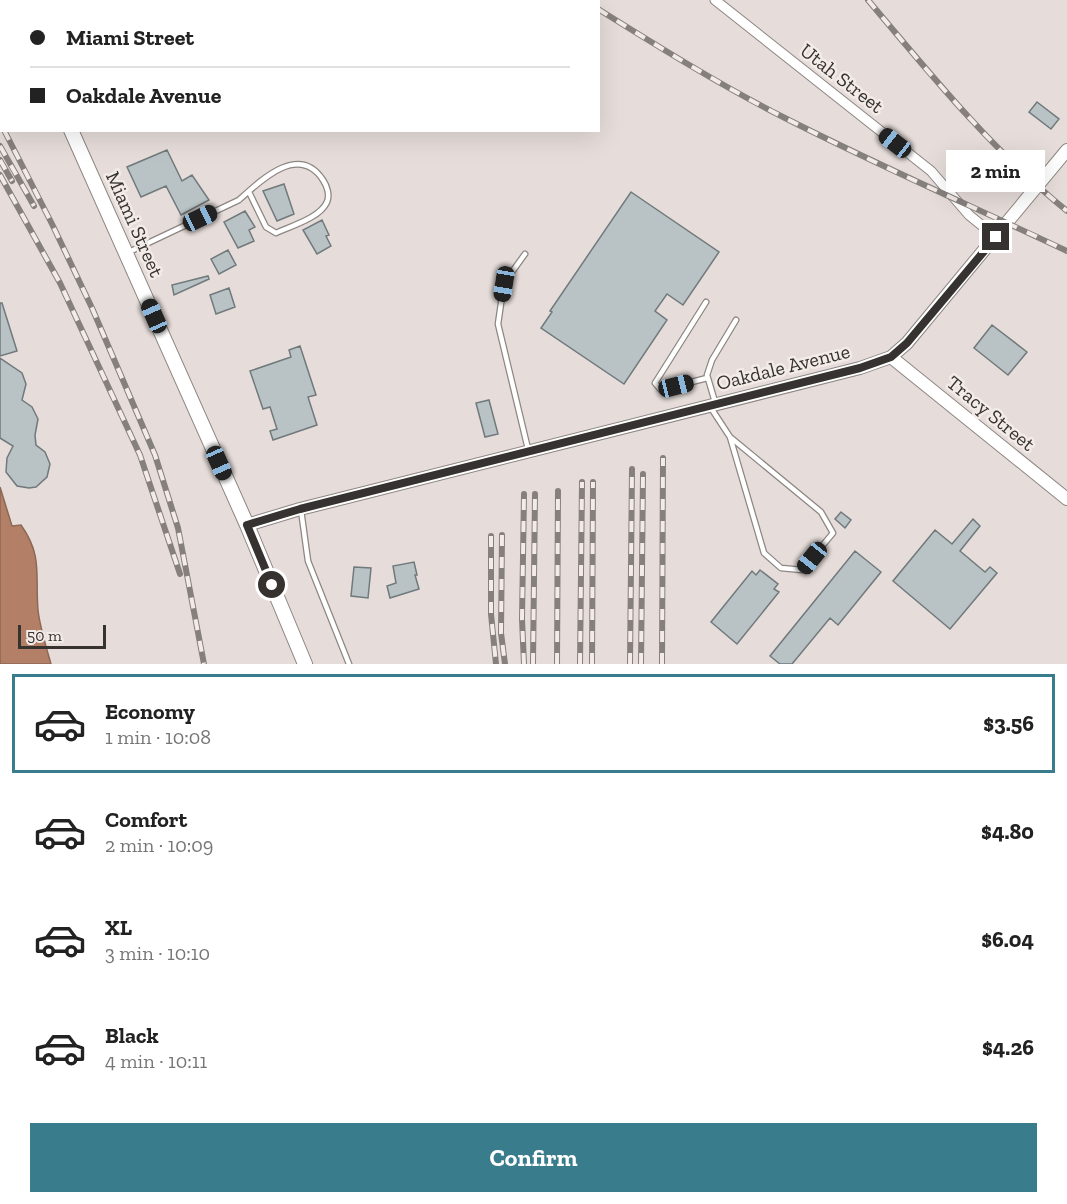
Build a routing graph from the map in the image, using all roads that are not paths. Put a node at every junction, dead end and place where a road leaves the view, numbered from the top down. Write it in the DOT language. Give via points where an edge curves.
graph roads {
  1 [pos="715,0"];
  2 [pos="72,132"];
  3 [pos="1067,150"];
  4 [pos="249,192"];
  5 [pos="996,237"];
  6 [pos="127,254"];
  7 [pos="525,254"];
  8 [pos="706,302"];
  9 [pos="736,320"];
  10 [pos="891,357"];
  11 [pos="707,378"];
  12 [pos="713,405"];
  13 [pos="729,437"];
  14 [pos="528,452"];
  15 [pos="1067,499"];
  16 [pos="300,509"];
  17 [pos="247,525"];
  18 [pos="305,664"];
  19 [pos="349,664"];
  1 -- 5 [label="street, Utah Street" via="932,171 969,215"];
  2 -- 6 [label="main road, Miami Street"];
  3 -- 5 [label="street, Oakdale Avenue"];
  4 -- 4 [label="lane" via="274,171 289,165 304,165 318,172 328,187 327,202 316,214 276,233 266,227"];
  4 -- 6 [label="lane"];
  5 -- 10 [label="street, Oakdale Avenue"];
  6 -- 17 [label="main road, Miami Street"];
  7 -- 14 [label="lane" via="504,284 498,324"];
  8 -- 11 [label="lane" via="655,383 661,390"];
  9 -- 11 [label="lane" via="712,360"];
  10 -- 12 [label="street, Oakdale Avenue"];
  10 -- 15 [label="street, Tracy Street"];
  11 -- 12 [label="lane"];
  12 -- 13 [label="lane"];
  12 -- 14 [label="street, Oakdale Avenue"];
  13 -- 13 [label="lane" via="822,512 833,533 802,570 781,568 764,553"];
  14 -- 16 [label="street, Oakdale Avenue"];
  16 -- 17 [label="street, Oakdale Avenue"];
  16 -- 19 [label="lane" via="308,561"];
  17 -- 18 [label="main road, Miami Street"];
}
